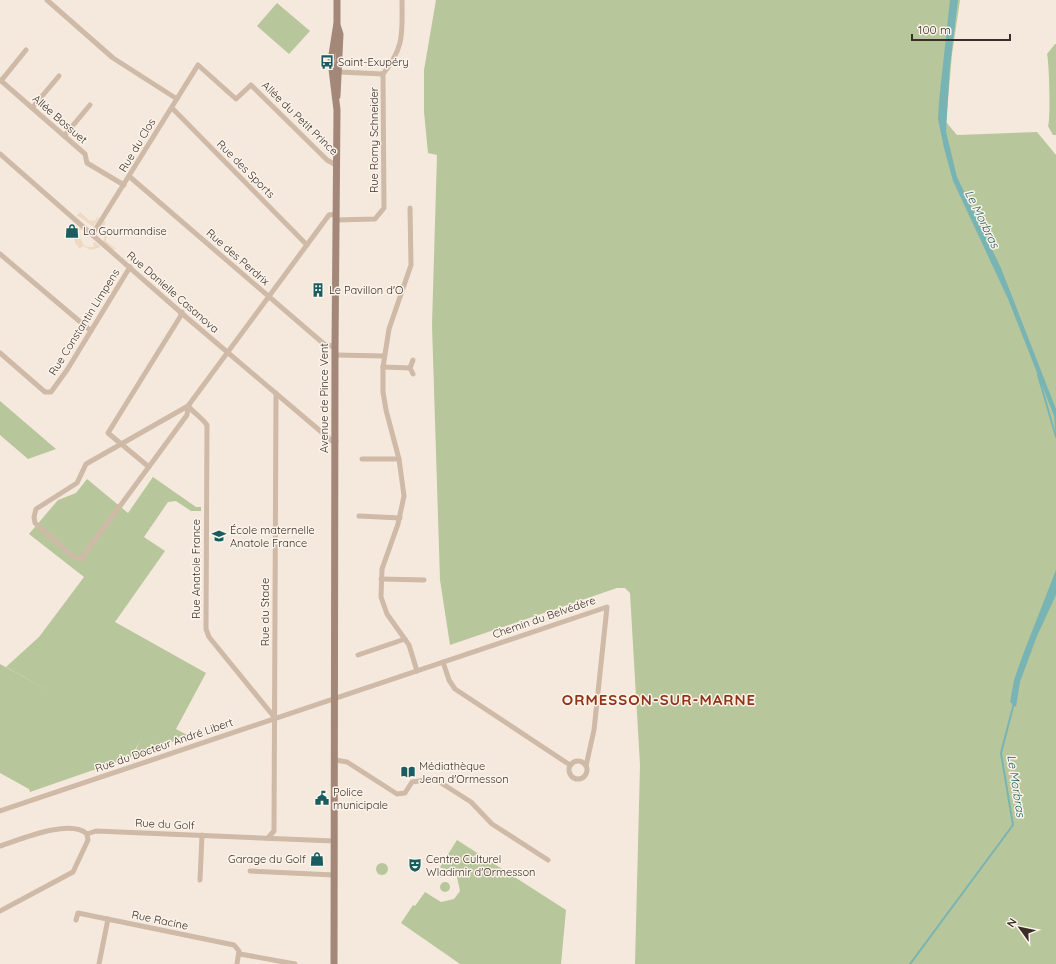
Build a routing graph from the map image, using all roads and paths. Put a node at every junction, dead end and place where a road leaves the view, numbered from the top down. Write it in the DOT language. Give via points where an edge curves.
graph roads {
  1 [pos="47,0"];
  2 [pos="337,0"];
  3 [pos="402,0"];
  4 [pos="337,23"];
  5 [pos="26,50"];
  6 [pos="198,65"];
  7 [pos="339,72"];
  8 [pos="383,74"];
  9 [pos="59,76"];
  10 [pos="0,80"];
  11 [pos="177,98"];
  12 [pos="336,98"];
  13 [pos="90,105"];
  14 [pos="32,108"];
  15 [pos="172,108"];
  16 [pos="64,136"];
  17 [pos="0,154"];
  18 [pos="336,165"];
  19 [pos="130,177"];
  20 [pos="124,185"];
  21 [pos="410,208"];
  22 [pos="336,217"];
  23 [pos="92,235"];
  24 [pos="307,245"];
  25 [pos="0,254"];
  26 [pos="130,268"];
  27 [pos="269,296"];
  28 [pos="182,312"];
  29 [pos="91,331"];
  30 [pos="335,351"];
  31 [pos="228,352"];
  32 [pos="0,353"];
  33 [pos="384,356"];
  34 [pos="413,360"];
  35 [pos="383,368"];
  36 [pos="410,368"];
  37 [pos="413,374"];
  38 [pos="276,393"];
  39 [pos="188,406"];
  40 [pos="336,441"];
  41 [pos="122,444"];
  42 [pos="362,459"];
  43 [pos="399,459"];
  44 [pos="150,467"];
  45 [pos="359,516"];
  46 [pos="400,518"];
  47 [pos="381,579"];
  48 [pos="424,580"];
  49 [pos="405,639"];
  50 [pos="358,655"];
  51 [pos="443,662"];
  52 [pos="417,671"];
  53 [pos="335,698"];
  54 [pos="275,718"];
  55 [pos="335,760"];
  56 [pos="570,765"];
  57 [pos="586,766"];
  58 [pos="0,811"];
  59 [pos="274,831"];
  60 [pos="87,834"];
  61 [pos="202,835"];
  62 [pos="268,838"];
  63 [pos="281,838"];
  64 [pos="334,841"];
  65 [pos="0,846"];
  66 [pos="548,860"];
  67 [pos="250,871"];
  68 [pos="334,875"];
  69 [pos="200,880"];
  70 [pos="0,911"];
  71 [pos="108,919"];
  72 [pos="76,920"];
  73 [pos="240,954"];
  74 [pos="99,964"];
  75 [pos="237,964"];
  76 [pos="294,964"];
  77 [pos="334,964"];
  1 -- 11 [label="street" via="113,58"];
  2 -- 4 [label="main road, Avenue de Pince Vent"];
  3 -- 8 [label="street, Rue Romy Schneider" via="402,42 391,65"];
  4 -- 7 [label="main road, Avenue de Pince Vent" via="340,34"];
  4 -- 12 [label="main road, Avenue de Pince Vent" via="331,61"];
  5 -- 10 [label="street"];
  6 -- 11 [label="street, Rue du Clos"];
  6 -- 18 [label="street, Allée du Petit Prince" via="236,99 252,84 327,160"];
  7 -- 8 [label="street"];
  7 -- 12 [label="main road, Avenue de Pince Vent"];
  8 -- 22 [label="street, Rue Romy Schneider" via="384,208 375,219"];
  9 -- 14 [label="street"];
  10 -- 14 [label="street, Allée Bossuet"];
  11 -- 15 [label="street, Rue du Clos"];
  12 -- 18 [label="main road, Avenue de Pince Vent"];
  13 -- 16 [label="street"];
  14 -- 16 [label="street, Allée Bossuet"];
  15 -- 19 [label="street, Rue du Clos"];
  15 -- 24 [label="street, Rue des Sports"];
  16 -- 20 [label="street, Allée Bossuet" via="85,154 87,163"];
  17 -- 23 [label="street, Rue Danielle Casanova"];
  18 -- 22 [label="main road, Avenue de Pince Vent"];
  19 -- 20 [label="street, Rue du Clos"];
  19 -- 27 [label="street, Rue des Perdrix"];
  20 -- 23 [label="street, Rue du Clos"];
  21 -- 33 [label="street" via="412,246 409,274 394,312"];
  22 -- 24 [label="street" via="329,215"];
  22 -- 30 [label="main road, Avenue de Pince Vent"];
  23 -- 26 [label="street, Rue Danielle Casanova"];
  24 -- 27 [label="street"];
  25 -- 29 [label="street"];
  26 -- 28 [label="street, Rue Danielle Casanova"];
  26 -- 29 [label="street, Rue Constantin Limpens"];
  27 -- 30 [label="street, Rue des Perdrix"];
  27 -- 31 [label="street"];
  28 -- 31 [label="street, Rue Danielle Casanova"];
  28 -- 41 [label="street" via="108,433"];
  29 -- 32 [label="street, Rue Constantin Limpens" via="51,392 45,392"];
  30 -- 33 [label="street"];
  30 -- 40 [label="main road, Avenue de Pince Vent"];
  31 -- 38 [label="street, Rue Danielle Casanova"];
  31 -- 39 [label="street"];
  33 -- 35 [label="street"];
  34 -- 36 [label="street"];
  35 -- 36 [label="street"];
  35 -- 43 [label="street" via="386,410"];
  36 -- 37 [label="street"];
  38 -- 40 [label="street, Rue Danielle Casanova" via="332,441"];
  38 -- 54 [label="street, Rue du Stade"];
  39 -- 41 [label="street"];
  39 -- 44 [label="street" via="187,416"];
  39 -- 54 [label="street, Rue Anatole France" via="195,414 200,415 207,425 206,629 209,637"];
  40 -- 53 [label="main road, Avenue de Pince Vent"];
  41 -- 44 [label="street"];
  41 -- 44 [label="street" via="86,464 77,483 36,509 35,523 72,556 81,559 86,554"];
  42 -- 43 [label="street"];
  43 -- 46 [label="street" via="404,496"];
  45 -- 46 [label="street"];
  46 -- 47 [label="street" via="382,569"];
  47 -- 48 [label="street"];
  47 -- 49 [label="street" via="381,597 387,614"];
  49 -- 50 [label="street"];
  49 -- 52 [label="street"];
  51 -- 52 [label="street, Chemin du Belvédère"];
  51 -- 56 [label="street" via="455,689"];
  51 -- 57 [label="street, Chemin du Belvédère" via="607,607 594,730"];
  52 -- 53 [label="street, Chemin du Belvédère"];
  53 -- 54 [label="street, Rue du Docteur André Libert"];
  53 -- 55 [label="main road, Avenue de Pince Vent"];
  54 -- 58 [label="street, Rue du Docteur André Libert"];
  54 -- 59 [label="street, Rue du Stade"];
  55 -- 64 [label="main road, Avenue de Pince Vent"];
  55 -- 66 [label="street" via="347,762 397,794 405,793 412,782 433,779 438,781 474,805 492,824"];
  56 -- 57 [label="street" via="578,761"];
  56 -- 57 [label="street" via="569,772 575,778 584,776"];
  59 -- 62 [label="street"];
  59 -- 63 [label="street"];
  60 -- 61 [label="street, Rue du Golf" via="96,830"];
  60 -- 65 [label="street, Rue du Golf" via="80,830 52,829"];
  60 -- 70 [label="street" via="88,840 73,872"];
  61 -- 62 [label="street, Rue du Golf"];
  61 -- 69 [label="street"];
  62 -- 63 [label="street, Rue du Golf"];
  63 -- 64 [label="street, Rue du Golf"];
  64 -- 68 [label="main road, Avenue de Pince Vent"];
  67 -- 68 [label="street"];
  68 -- 77 [label="main road, Avenue de Pince Vent"];
  71 -- 72 [label="street, Rue Racine" via="78,913"];
  71 -- 73 [label="street, Rue Racine" via="234,945"];
  71 -- 74 [label="street"];
  73 -- 75 [label="street"];
  73 -- 76 [label="street, Rue Racine"];
}
